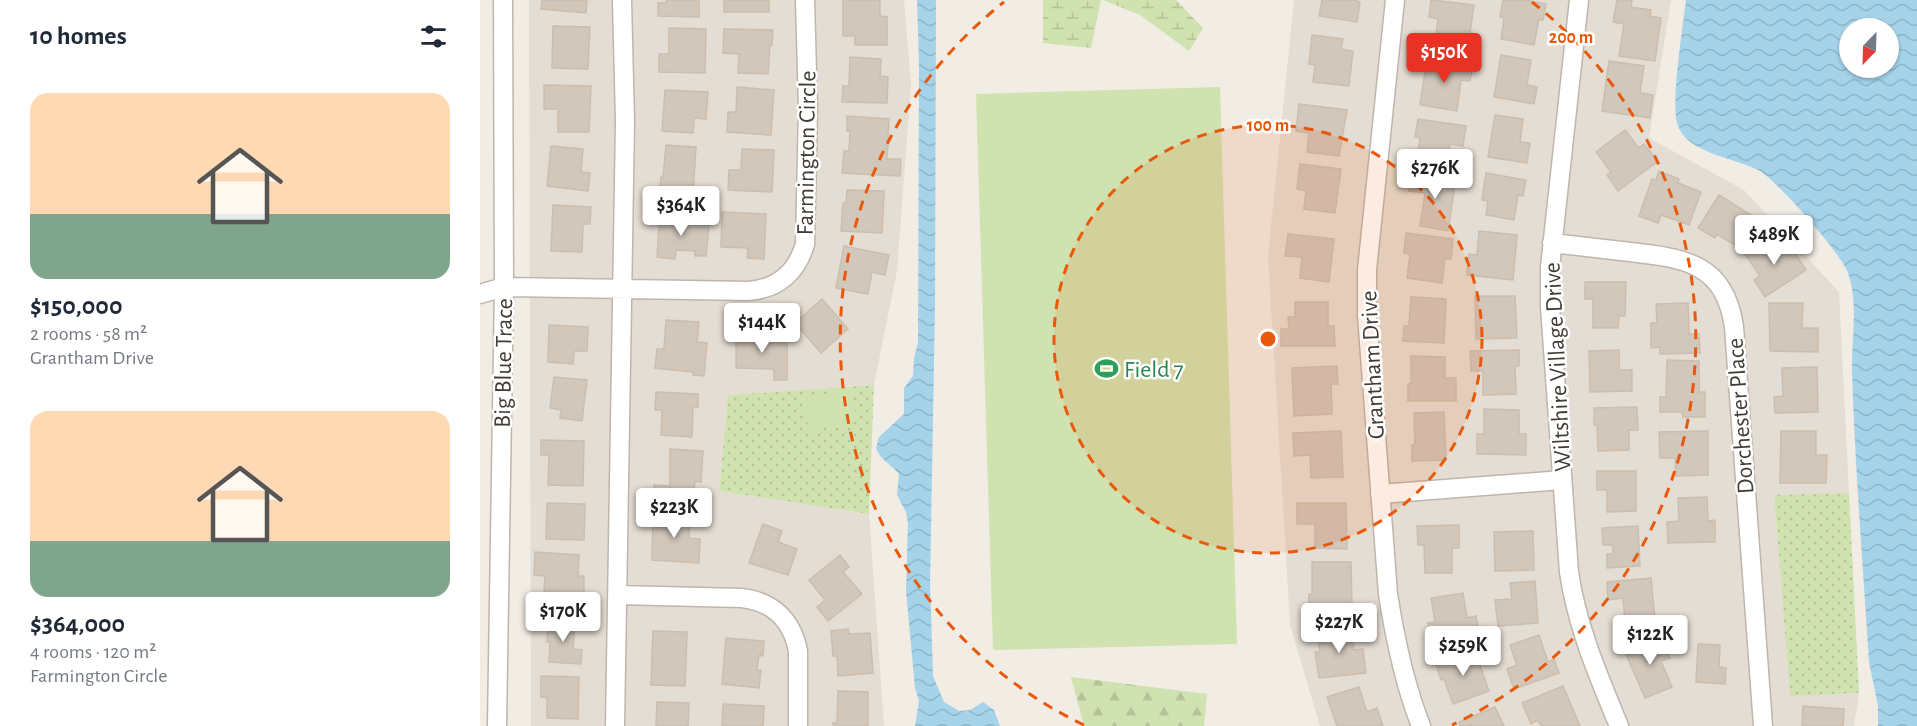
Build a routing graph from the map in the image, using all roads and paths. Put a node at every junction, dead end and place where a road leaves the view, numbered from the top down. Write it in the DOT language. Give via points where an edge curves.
graph roads {
  1 [pos="503,0"];
  2 [pos="622,0"];
  3 [pos="805,0"];
  4 [pos="1395,0"];
  5 [pos="1579,0"];
  6 [pos="1552,243"];
  7 [pos="480,280"];
  8 [pos="504,287"];
  9 [pos="623,289"];
  10 [pos="480,294"];
  11 [pos="1562,480"];
  12 [pos="1380,494"];
  13 [pos="616,596"];
  14 [pos="497,726"];
  15 [pos="615,726"];
  16 [pos="798,726"];
  17 [pos="1422,726"];
  18 [pos="1618,726"];
  19 [pos="1763,726"];
  1 -- 8 [label="street, Big Blue Trace"];
  2 -- 9 [label="street"];
  3 -- 9 [label="street, Farmington Circle" via="807,206 805,244 798,263 784,279 759,290"];
  4 -- 12 [label="street, Grantham Drive" via="1367,270"];
  5 -- 6 [label="street, Wiltshire Village Drive"];
  6 -- 11 [label="street, Wiltshire Village Drive" via="1550,307"];
  6 -- 19 [label="street, Dorchester Place" via="1681,259 1707,274 1726,298 1734,327"];
  7 -- 8 [label="street"];
  8 -- 9 [label="street, Farmington Circle"];
  8 -- 10 [label="street"];
  8 -- 14 [label="street, Big Blue Trace"];
  9 -- 13 [label="street"];
  11 -- 12 [label="street"];
  11 -- 18 [label="street, Wiltshire Village Drive" via="1573,597 1582,633"];
  12 -- 17 [label="street, Grantham Drive" via="1394,635"];
  13 -- 15 [label="street"];
  13 -- 16 [label="street" via="741,598 771,607 787,622 796,640"];
}
